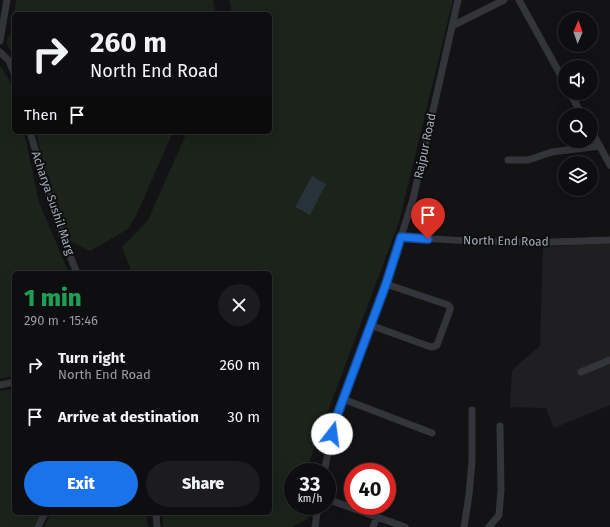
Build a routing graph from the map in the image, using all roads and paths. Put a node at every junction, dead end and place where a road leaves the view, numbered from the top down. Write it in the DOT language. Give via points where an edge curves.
graph roads {
  1 [pos="7,0"];
  2 [pos="458,0"];
  3 [pos="504,0"];
  4 [pos="519,0"];
  5 [pos="452,26"];
  6 [pos="0,41"];
  7 [pos="0,52"];
  8 [pos="12,67"];
  9 [pos="558,70"];
  10 [pos="31,134"];
  11 [pos="598,142"];
  12 [pos="600,146"];
  13 [pos="508,160"];
  14 [pos="610,165"];
  15 [pos="401,237"];
  16 [pos="610,240"];
  17 [pos="76,271"];
  18 [pos="386,284"];
  19 [pos="370,325"];
  20 [pos="610,360"];
  21 [pos="581,372"];
  22 [pos="12,382"];
  23 [pos="0,385"];
  24 [pos="343,400"];
  25 [pos="472,410"];
  26 [pos="500,426"];
  27 [pos="432,433"];
  28 [pos="326,463"];
  29 [pos="336,502"];
  30 [pos="44,515"];
  31 [pos="156,515"];
  32 [pos="317,515"];
  33 [pos="377,517"];
  34 [pos="38,527"];
  35 [pos="157,527"];
  36 [pos="315,527"];
  37 [pos="373,527"];
  38 [pos="405,527"];
  39 [pos="464,527"];
  40 [pos="489,527"];
  1 -- 6 [label="street"];
  2 -- 5 [label="street, Rajpur Road"];
  3 -- 5 [label="street"];
  4 -- 9 [label="street"];
  5 -- 15 [label="street, Rajpur Road" via="413,199"];
  7 -- 8 [label="street" via="10,61"];
  10 -- 17 [label="street, Acharya Sushil Marg" via="59,229"];
  11 -- 12 [label="street"];
  12 -- 13 [label="street" via="552,152 528,160"];
  12 -- 14 [label="street"];
  15 -- 16 [label="street, North End Road" via="511,242"];
  15 -- 18 [label="street, Rajpur Road"];
  18 -- 19 [label="street, Rajpur Road"];
  18 -- 19 [label="street" via="450,307 437,345 433,347"];
  19 -- 24 [label="street, Rajpur Road"];
  20 -- 21 [label="street"];
  22 -- 23 [label="street"];
  24 -- 27 [label="street"];
  24 -- 28 [label="street, Rajpur Road" via="335,421"];
  25 -- 39 [label="street" via="472,461"];
  26 -- 40 [label="street" via="500,515"];
  29 -- 33 [label="street"];
  30 -- 34 [label="street"];
  31 -- 35 [label="street"];
  32 -- 36 [label="street"];
  33 -- 37 [label="street"];
  33 -- 38 [label="street"];
}
